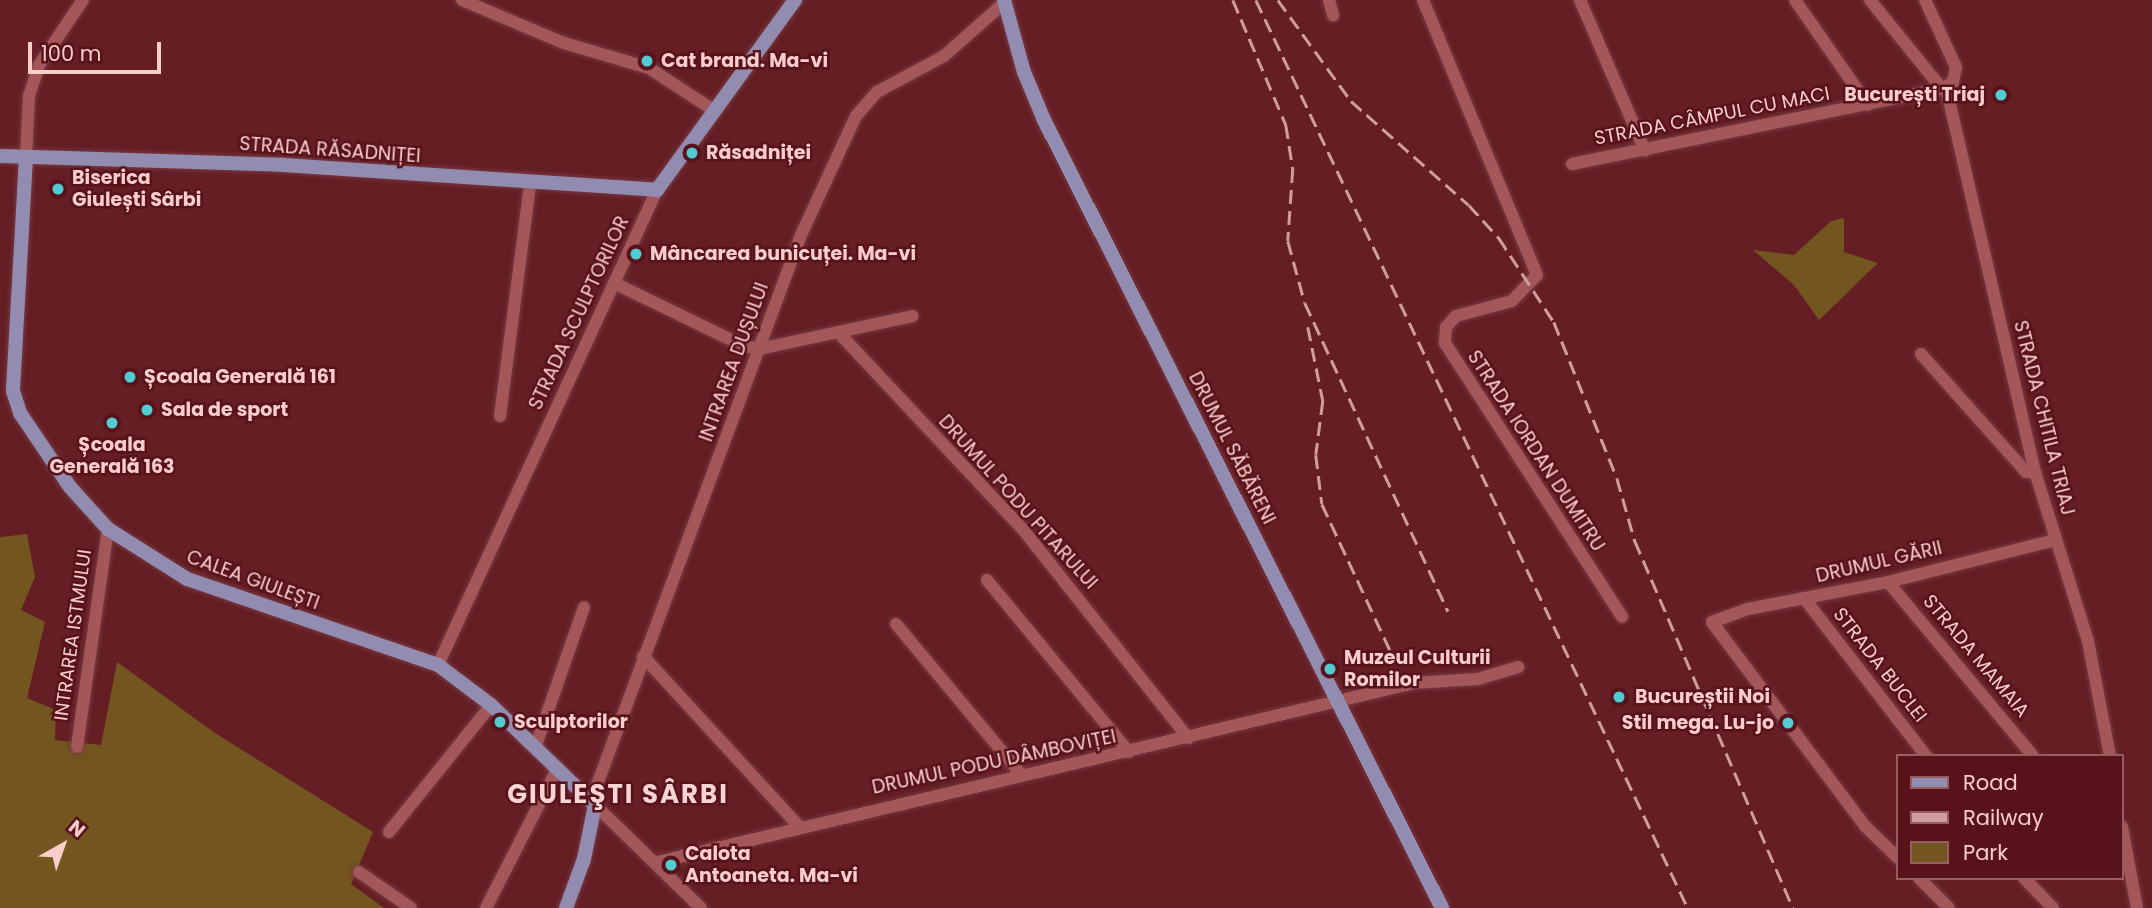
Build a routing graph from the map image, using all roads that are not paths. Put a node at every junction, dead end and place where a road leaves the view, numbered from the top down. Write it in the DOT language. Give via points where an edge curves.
graph roads {
  1 [pos="83,0"];
  2 [pos="462,0"];
  3 [pos="795,0"];
  4 [pos="1329,0"];
  5 [pos="1423,0"];
  6 [pos="1580,0"];
  7 [pos="1795,0"];
  8 [pos="1870,0"];
  9 [pos="1925,0"];
  10 [pos="1004,1"];
  11 [pos="1333,15"];
  12 [pos="1944,88"];
  13 [pos="1868,105"];
  14 [pos="715,111"];
  15 [pos="1645,151"];
  16 [pos="0,156"];
  17 [pos="26,157"];
  18 [pos="1572,164"];
  19 [pos="530,184"];
  20 [pos="657,190"];
  21 [pos="614,283"];
  22 [pos="913,316"];
  23 [pos="838,332"];
  24 [pos="759,349"];
  25 [pos="1921,354"];
  26 [pos="500,415"];
  27 [pos="2035,472"];
  28 [pos="108,528"];
  29 [pos="2055,540"];
  30 [pos="987,580"];
  31 [pos="1888,582"];
  32 [pos="1804,598"];
  33 [pos="584,607"];
  34 [pos="1622,617"];
  35 [pos="896,624"];
  36 [pos="643,656"];
  37 [pos="438,665"];
  38 [pos="1518,667"];
  39 [pos="1338,700"];
  40 [pos="491,705"];
  41 [pos="1188,738"];
  42 [pos="77,747"];
  43 [pos="535,748"];
  44 [pos="1129,752"];
  45 [pos="1924,754"];
  46 [pos="2031,754"];
  47 [pos="2109,754"];
  48 [pos="556,769"];
  49 [pos="1021,774"];
  50 [pos="593,803"];
  51 [pos="799,826"];
  52 [pos="389,832"];
  53 [pos="2124,838"];
  54 [pos="1896,856"];
  55 [pos="658,862"];
  56 [pos="2124,866"];
  57 [pos="359,872"];
  58 [pos="2131,875"];
  59 [pos="1921,880"];
  60 [pos="2026,880"];
  61 [pos="411,908"];
  62 [pos="486,908"];
  63 [pos="565,908"];
  64 [pos="701,908"];
  65 [pos="1442,908"];
  66 [pos="1949,908"];
  67 [pos="2053,908"];
  68 [pos="2137,908"];
  1 -- 17 [label="street, CALEA GIULEȘTI" via="39,65 29,96"];
  2 -- 14 [label="street" via="564,43 649,68"];
  3 -- 14 [label="main road, STRADA SCULPTORILOR"];
  4 -- 11 [label="street"];
  5 -- 34 [label="street, STRADA IORDAN DUMITRU" via="1537,275 1512,300 1457,316 1446,327 1445,343"];
  6 -- 15 [label="street"];
  7 -- 13 [label="street"];
  8 -- 12 [label="street"];
  9 -- 12 [label="street" via="1956,67 1955,78"];
  10 -- 24 [label="street, INTRAREA DUȘULUI" via="944,56 877,92 856,116 801,235"];
  10 -- 39 [label="main road, DRUMUL SĂBĂRENI" via="1024,72 1044,120"];
  12 -- 13 [label="street, STRADA CÂMPUL CU MACI"];
  12 -- 27 [label="street, STRADA CHITILA TRIAJ"];
  13 -- 15 [label="street, STRADA CÂMPUL CU MACI"];
  14 -- 20 [label="main road, STRADA SCULPTORILOR"];
  15 -- 18 [label="street, STRADA CÂMPUL CU MACI"];
  16 -- 17 [label="main road, STRADA RĂSADNIȚEI"];
  17 -- 19 [label="main road, STRADA RĂSADNIȚEI" via="282,165"];
  17 -- 28 [label="main road, CALEA GIULEȘTI" via="13,391 20,413 70,487"];
  19 -- 20 [label="main road, STRADA RĂSADNIȚEI"];
  19 -- 26 [label="street"];
  20 -- 21 [label="street, STRADA SCULPTORILOR"];
  21 -- 24 [label="street"];
  21 -- 37 [label="street, STRADA SCULPTORILOR"];
  22 -- 23 [label="street"];
  23 -- 24 [label="street"];
  23 -- 41 [label="street, DRUMUL PODU PITARULUI" via="1025,532"];
  24 -- 36 [label="street, INTRAREA DUȘULUI"];
  25 -- 27 [label="street" via="2026,472"];
  27 -- 29 [label="street, STRADA CHITILA TRIAJ"];
  28 -- 37 [label="main road, CALEA GIULEȘTI" via="187,579"];
  28 -- 42 [label="street, INTRAREA ISTMULUI"];
  29 -- 31 [label="street, DRUMUL GĂRII"];
  29 -- 47 [label="street, STRADA CHITILA TRIAJ" via="2088,641"];
  30 -- 44 [label="street"];
  31 -- 32 [label="street, DRUMUL GĂRII"];
  31 -- 46 [label="street, STRADA MAMAIA"];
  32 -- 45 [label="street, STRADA BUCLEI"];
  32 -- 54 [label="street, DRUMUL GĂRII" via="1742,610 1712,622 1865,826"];
  33 -- 43 [label="street"];
  35 -- 49 [label="street"];
  36 -- 50 [label="street, INTRAREA DUȘULUI"];
  36 -- 51 [label="street"];
  37 -- 40 [label="main road, CALEA GIULEȘTI"];
  38 -- 39 [label="street" via="1478,679 1414,682"];
  39 -- 41 [label="street, DRUMUL PODU DÂMBOVIȚEI"];
  39 -- 65 [label="main road, DRUMUL SĂBĂRENI"];
  40 -- 43 [label="main road, CALEA GIULEȘTI"];
  40 -- 52 [label="street"];
  41 -- 44 [label="street, DRUMUL PODU DÂMBOVIȚEI"];
  43 -- 48 [label="main road, CALEA GIULEȘTI"];
  44 -- 49 [label="street, DRUMUL PODU DÂMBOVIȚEI"];
  48 -- 50 [label="main road, CALEA GIULEȘTI"];
  48 -- 62 [label="street"];
  49 -- 51 [label="street, DRUMUL PODU DÂMBOVIȚEI"];
  50 -- 55 [label="street"];
  50 -- 63 [label="main road" via="584,859"];
  51 -- 55 [label="street, DRUMUL PODU DÂMBOVIȚEI"];
  53 -- 58 [label="street"];
  55 -- 64 [label="street"];
  56 -- 58 [label="street"];
  57 -- 61 [label="street"];
  58 -- 68 [label="street"];
  59 -- 66 [label="street"];
  60 -- 67 [label="street"];
}
